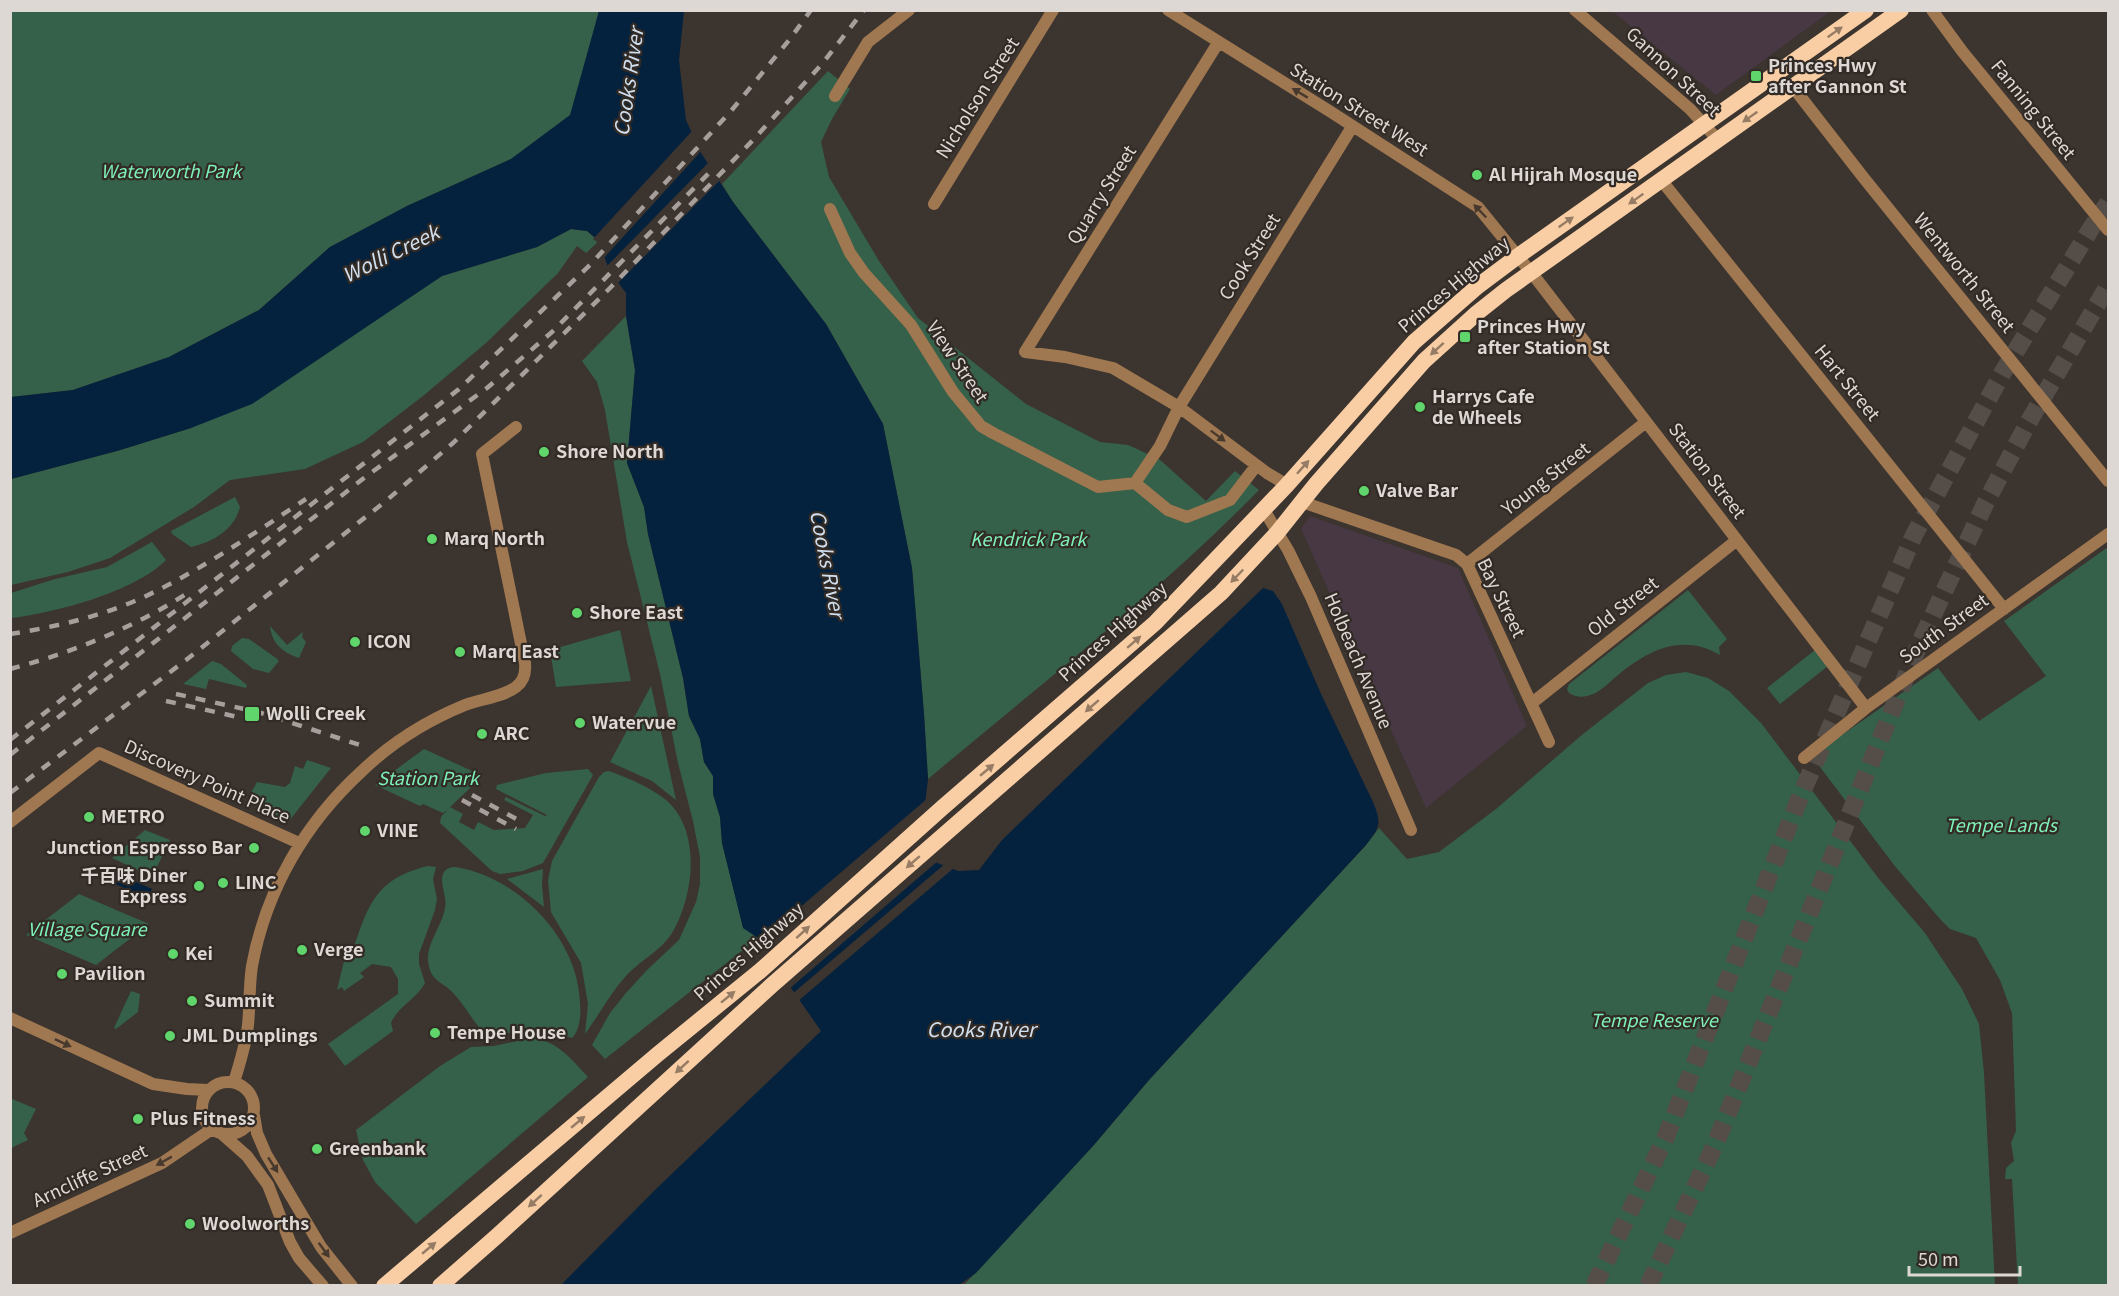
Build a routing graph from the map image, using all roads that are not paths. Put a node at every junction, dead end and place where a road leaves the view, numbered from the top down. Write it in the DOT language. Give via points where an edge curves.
graph roads {
  1 [pos="909,10"];
  2 [pos="1053,10"];
  3 [pos="1168,10"];
  4 [pos="1575,10"];
  5 [pos="1866,10"];
  6 [pos="1901,10"];
  7 [pos="1932,10"];
  8 [pos="1218,43"];
  9 [pos="1793,87"];
  10 [pos="835,96"];
  11 [pos="1706,125"];
  12 [pos="1352,127"];
  13 [pos="1718,140"];
  14 [pos="1662,181"];
  15 [pos="933,204"];
  16 [pos="830,209"];
  17 [pos="2109,230"];
  18 [pos="1518,256"];
  19 [pos="1531,272"];
  20 [pos="1179,407"];
  21 [pos="1646,422"];
  22 [pos="516,427"];
  23 [pos="1256,466"];
  24 [pos="2109,481"];
  25 [pos="1135,483"];
  26 [pos="1287,485"];
  27 [pos="1302,502"];
  28 [pos="1264,510"];
  29 [pos="1277,533"];
  30 [pos="2109,534"];
  31 [pos="1737,540"];
  32 [pos="1467,564"];
  33 [pos="2004,609"];
  34 [pos="1532,703"];
  35 [pos="1866,708"];
  36 [pos="1550,742"];
  37 [pos="1804,758"];
  38 [pos="10,822"];
  39 [pos="1412,830"];
  40 [pos="299,843"];
  41 [pos="10,1018"];
  42 [pos="234,1082"];
  43 [pos="208,1090"];
  44 [pos="254,1115"];
  45 [pos="217,1131"];
  46 [pos="10,1233"];
  47 [pos="323,1286"];
  48 [pos="352,1286"];
  49 [pos="384,1286"];
  50 [pos="440,1286"];
  1 -- 10 [label="street" via="868,42"];
  2 -- 15 [label="street, Nicholson Street"];
  3 -- 8 [label="street, Station Street West"];
  4 -- 11 [label="street, Gannon Street"];
  11 -- 5 [label="highway, Princes Highway, one-way"];
  6 -- 9 [label="highway, Princes Highway"];
  7 -- 17 [label="street, Fanning Street"];
  12 -- 8 [label="street, Station Street West, one-way"];
  8 -- 20 [label="street, Quarry Street" via="1025,352 1113,368"];
  9 -- 13 [label="highway, Princes Highway, one-way"];
  9 -- 24 [label="street, Wentworth Street"];
  11 -- 13 [label="street, Gannon Street"];
  18 -- 11 [label="highway, Princes Highway, one-way"];
  18 -- 12 [label="street, Station Street West, one-way" via="1478,207"];
  12 -- 20 [label="street, Cook Street"];
  13 -- 14 [label="highway, Princes Highway"];
  14 -- 19 [label="highway, Princes Highway, one-way"];
  14 -- 33 [label="street, Hart Street"];
  16 -- 25 [label="street, View Street" via="850,253 911,325 974,419 1098,488"];
  18 -- 19 [label="street, Station Street"];
  26 -- 18 [label="highway, Princes Highway, one-way" via="1414,342"];
  19 -- 21 [label="street, Station Street"];
  19 -- 27 [label="highway, Princes Highway, one-way" via="1477,313 1424,361"];
  20 -- 23 [label="street, one-way"];
  20 -- 25 [label="street" via="1160,446"];
  21 -- 31 [label="street, Station Street"];
  21 -- 32 [label="street, Young Street"];
  22 -- 40 [label="street" via="482,454 526,668 524,679 514,689 450,711 408,734 345,786"];
  23 -- 25 [label="street" via="1230,500 1187,517 1168,510"];
  23 -- 26 [label="street"];
  26 -- 28 [label="highway, Princes Highway"];
  27 -- 29 [label="highway, Princes Highway"];
  27 -- 32 [label="street, Bay Street" via="1456,555"];
  28 -- 29 [label="street, Holbeach Avenue"];
  49 -- 28 [label="highway, Princes Highway, one-way" via="760,971 1155,623"];
  29 -- 39 [label="street, Holbeach Avenue" via="1311,597"];
  29 -- 50 [label="highway, Princes Highway, one-way" via="1205,607 772,985"];
  30 -- 33 [label="street, South Street"];
  31 -- 34 [label="street, Old Street"];
  31 -- 35 [label="street, Station Street"];
  32 -- 34 [label="street, Bay Street"];
  33 -- 35 [label="street, South Street"];
  34 -- 36 [label="street, Bay Street"];
  35 -- 37 [label="street, South Street"];
  38 -- 40 [label="street, Discovery Point Place" via="99,753"];
  40 -- 42 [label="street" via="275,891 257,945 245,1042"];
  41 -- 43 [label="street, one-way" via="153,1084"];
  42 -- 43 [label="street" via="220,1083"];
  42 -- 44 [label="street" via="251,1095"];
  43 -- 45 [label="street" via="202,1115"];
  44 -- 45 [label="street" via="238,1132"];
  44 -- 48 [label="street, one-way" via="256,1133 266,1154 321,1247"];
  45 -- 46 [label="street, Arncliffe Street, one-way" via="162,1163"];
  45 -- 47 [label="street" via="247,1156 268,1185 290,1242"];
}
